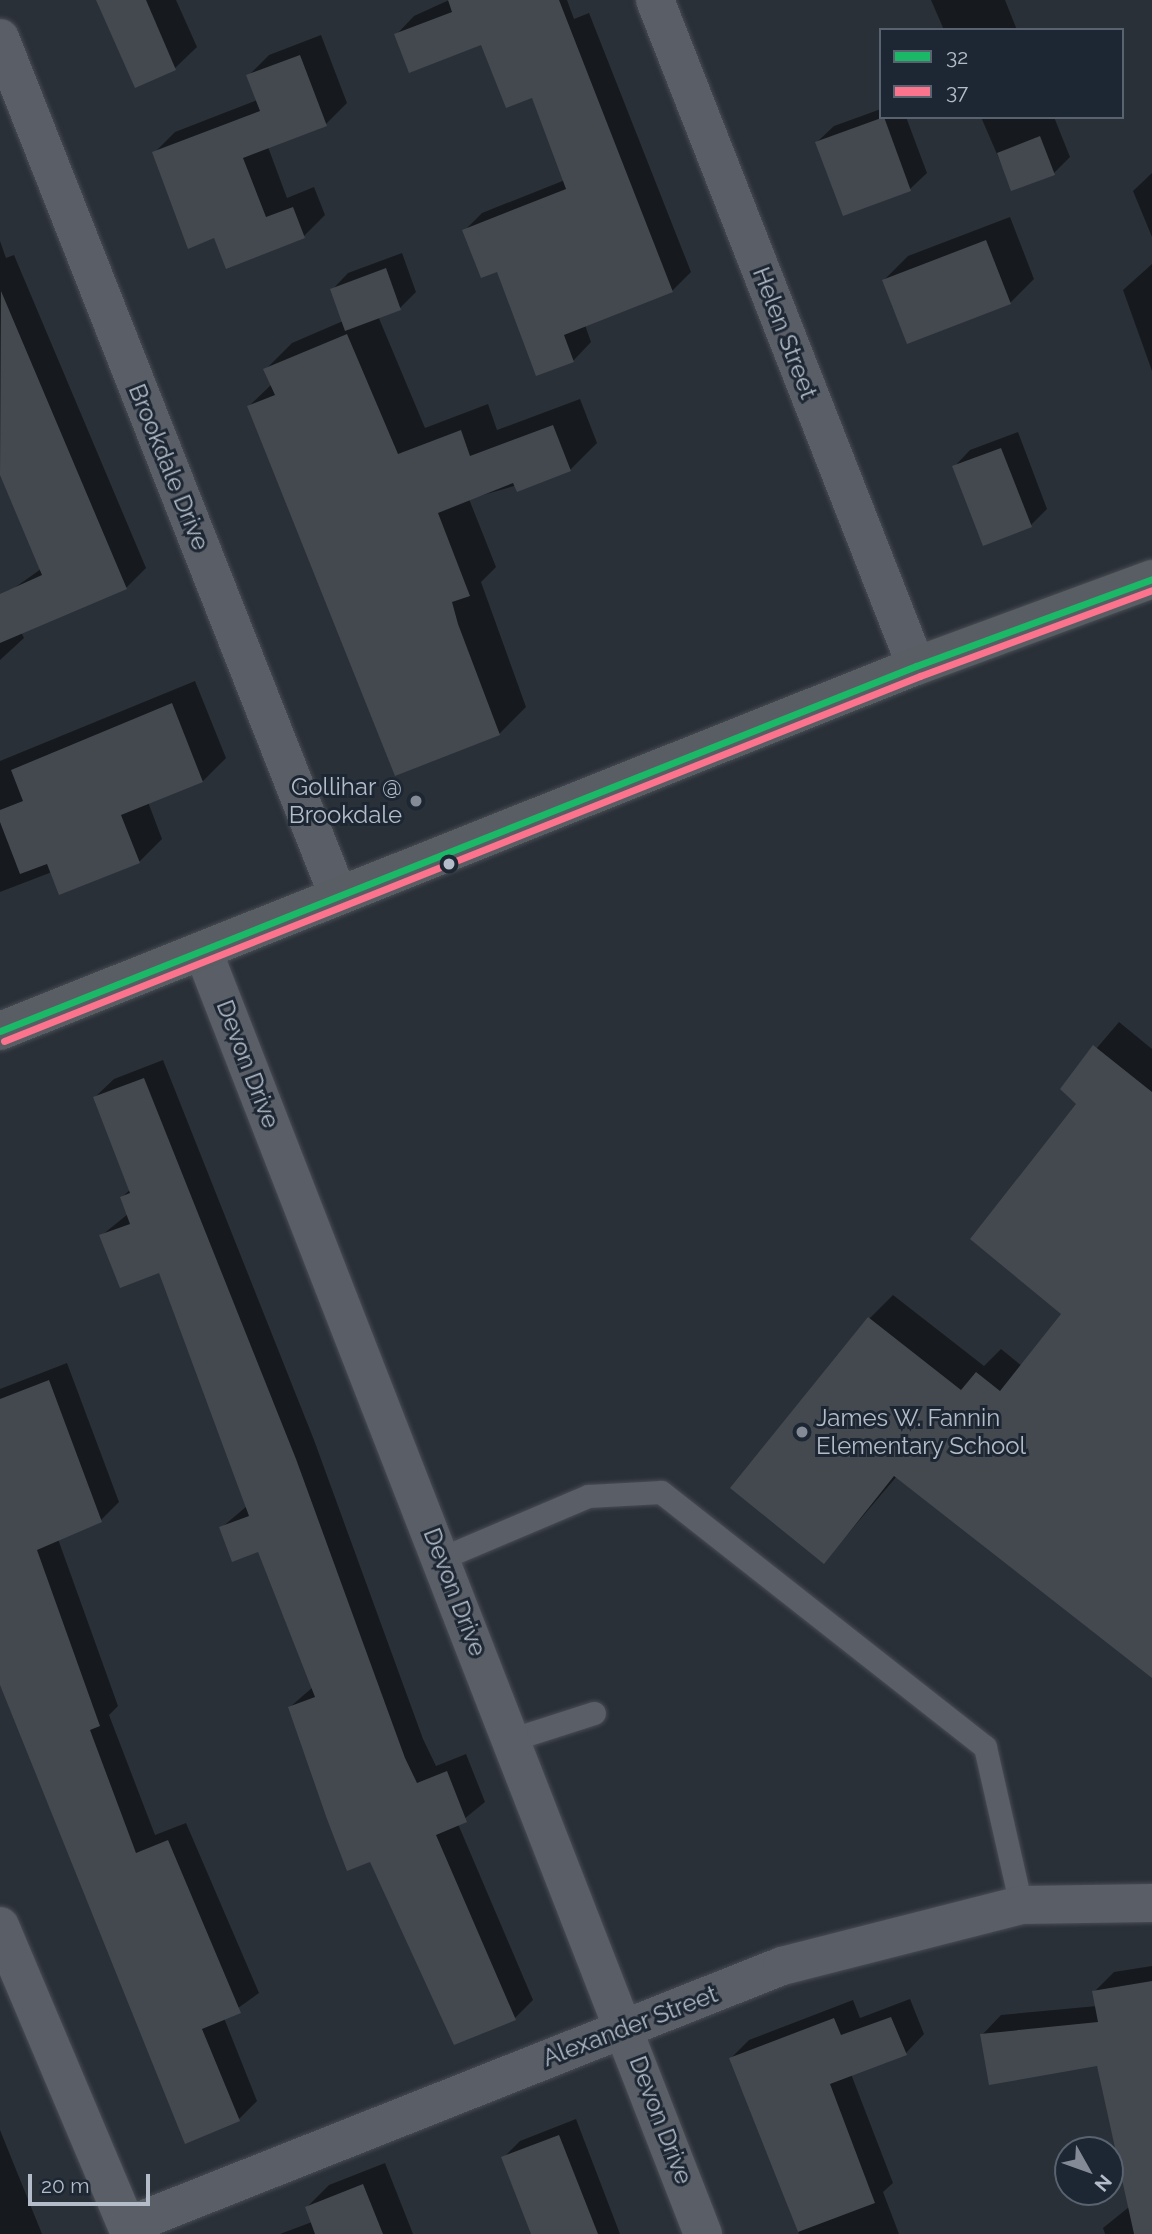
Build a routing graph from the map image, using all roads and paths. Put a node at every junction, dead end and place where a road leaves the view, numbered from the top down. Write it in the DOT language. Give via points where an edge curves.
graph roads {
  1 [pos="655,0"];
  2 [pos="0,38"];
  3 [pos="1152,579"];
  4 [pos="916,666"];
  5 [pos="338,895"];
  6 [pos="203,951"];
  7 [pos="0,1031"];
  8 [pos="442,1558"];
  9 [pos="594,1713"];
  10 [pos="513,1739"];
  11 [pos="1152,1903"];
  12 [pos="1021,1905"];
  13 [pos="0,1926"];
  14 [pos="626,2026"];
  15 [pos="129,2230"];
  16 [pos="704,2234"];
  1 -- 4 [label="street, Helen Street"];
  2 -- 5 [label="street, Brookdale Drive"];
  3 -- 4 [label="main road"];
  4 -- 5 [label="main road"];
  5 -- 6 [label="main road"];
  6 -- 7 [label="main road"];
  6 -- 8 [label="street, Devon Drive"];
  8 -- 10 [label="street, Devon Drive"];
  8 -- 12 [label="lane" via="589,1496 661,1492 985,1747"];
  9 -- 10 [label="lane"];
  10 -- 14 [label="street, Devon Drive"];
  11 -- 12 [label="street, Alexander Street"];
  12 -- 14 [label="street, Alexander Street" via="782,1966"];
  13 -- 15 [label="street"];
  14 -- 15 [label="street, Alexander Street"];
  14 -- 16 [label="street, Devon Drive"];
}
